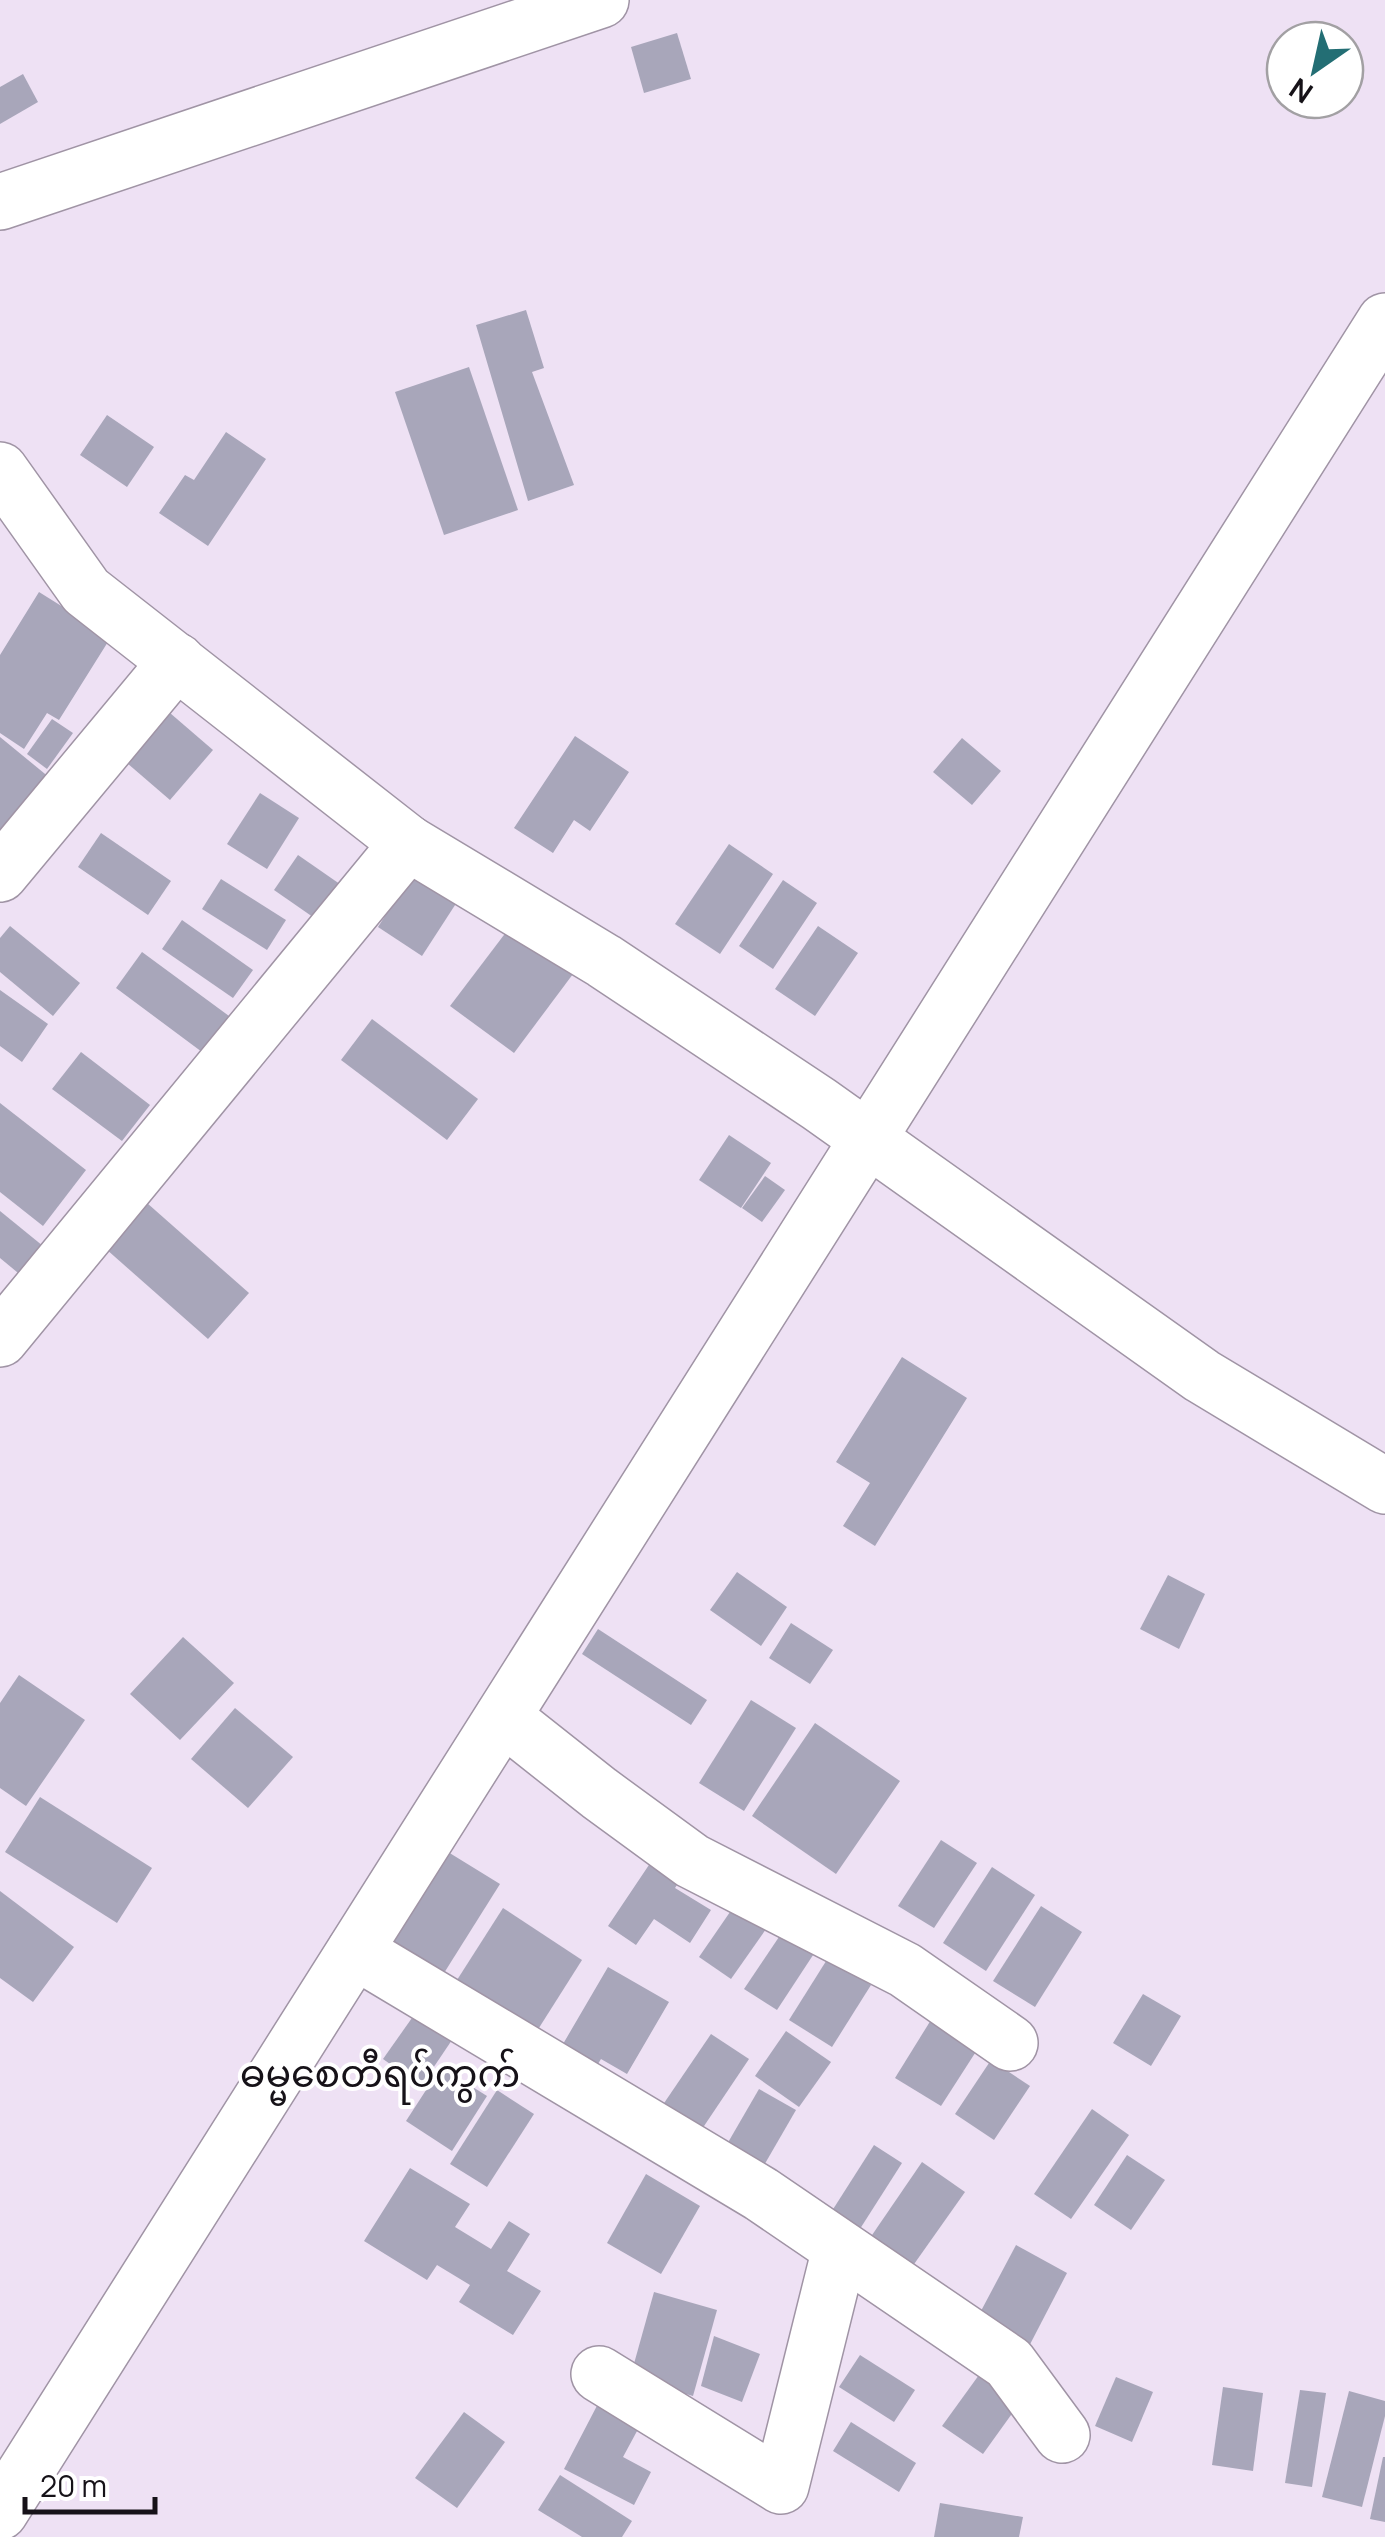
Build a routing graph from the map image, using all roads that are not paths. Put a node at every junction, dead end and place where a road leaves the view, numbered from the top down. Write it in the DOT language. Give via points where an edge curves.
graph roads {
  1 [pos="584,2"];
  2 [pos="0,202"];
  3 [pos="1385,322"];
  4 [pos="0,470"];
  5 [pos="177,662"];
  6 [pos="408,843"];
  7 [pos="0,874"];
  8 [pos="868,1139"];
  9 [pos="3,1329"];
  10 [pos="1385,1486"];
  11 [pos="503,1716"];
  12 [pos="354,1950"];
  13 [pos="1010,2042"];
  14 [pos="840,2249"];
  15 [pos="599,2374"];
  16 [pos="1062,2435"];
  17 [pos="0,2512"];
  1 -- 2 [label="street"];
  3 -- 8 [label="street"];
  4 -- 5 [label="street" via="86,590"];
  5 -- 6 [label="street"];
  5 -- 7 [label="street"];
  6 -- 8 [label="street" via="604,961"];
  6 -- 9 [label="street"];
  8 -- 10 [label="street" via="1202,1376"];
  8 -- 11 [label="street"];
  11 -- 12 [label="street"];
  11 -- 13 [label="street" via="692,1861 905,1970"];
  12 -- 14 [label="street" via="761,2194"];
  12 -- 17 [label="street"];
  14 -- 15 [label="street" via="782,2486"];
  14 -- 16 [label="street" via="1009,2363"];
}
